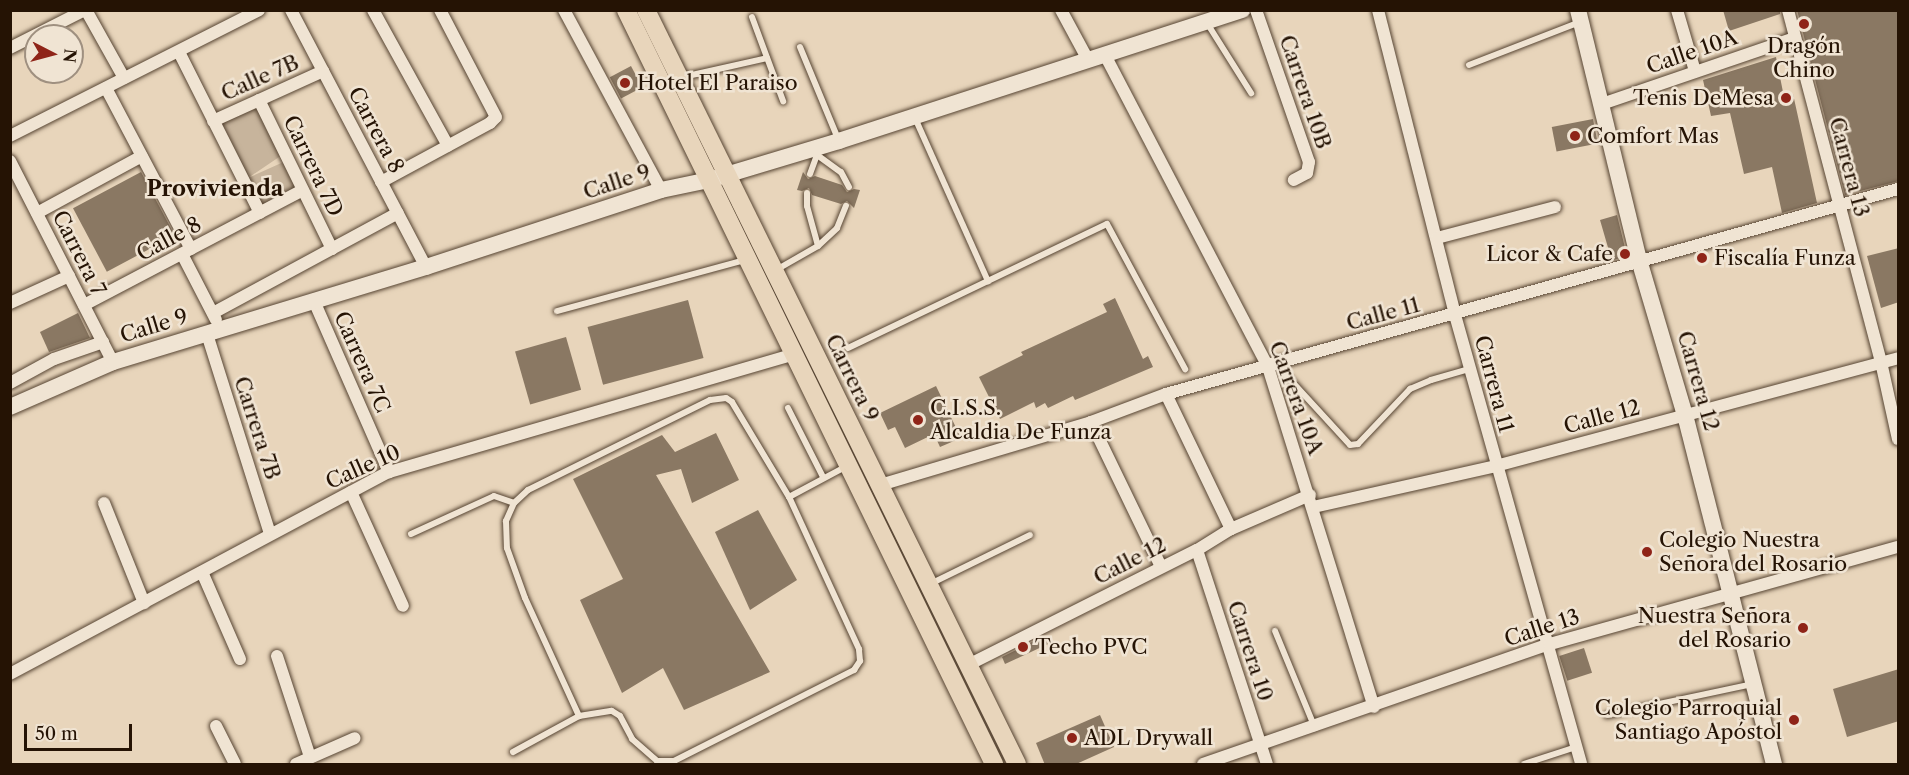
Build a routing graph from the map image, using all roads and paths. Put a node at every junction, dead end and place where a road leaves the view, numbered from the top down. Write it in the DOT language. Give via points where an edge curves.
graph roads {
  1 [pos="85,10"];
  2 [pos="259,10"];
  3 [pos="291,10"];
  4 [pos="373,10"];
  5 [pos="440,10"];
  6 [pos="564,10"];
  7 [pos="626,10"];
  8 [pos="646,10"];
  9 [pos="1061,10"];
  10 [pos="1242,10"];
  11 [pos="1256,10"];
  12 [pos="1378,10"];
  13 [pos="1677,10"];
  14 [pos="1788,10"];
  15 [pos="1579,16"];
  16 [pos="752,17"];
  17 [pos="1207,22"];
  18 [pos="1795,39"];
  19 [pos="800,47"];
  20 [pos="10,48"];
  21 [pos="179,52"];
  22 [pos="1106,56"];
  23 [pos="767,58"];
  24 [pos="1088,60"];
  25 [pos="1469,65"];
  26 [pos="323,71"];
  27 [pos="1695,71"];
  28 [pos="124,78"];
  29 [pos="679,78"];
  30 [pos="106,88"];
  31 [pos="1251,93"];
  32 [pos="259,100"];
  33 [pos="783,101"];
  34 [pos="1602,104"];
  35 [pos="915,118"];
  36 [pos="213,121"];
  37 [pos="10,136"];
  38 [pos="839,141"];
  39 [pos="448,146"];
  40 [pos="813,153"];
  41 [pos="142,156"];
  42 [pos="10,161"];
  43 [pos="810,174"];
  44 [pos="718,178"];
  45 [pos="1294,180"];
  46 [pos="381,182"];
  47 [pos="849,187"];
  48 [pos="1899,189"];
  49 [pos="303,190"];
  50 [pos="661,190"];
  51 [pos="807,193"];
  52 [pos="846,206"];
  53 [pos="1555,207"];
  54 [pos="1839,207"];
  55 [pos="37,213"];
  56 [pos="260,213"];
  57 [pos="398,213"];
  58 [pos="1437,238"];
  59 [pos="818,246"];
  60 [pos="332,249"];
  61 [pos="187,252"];
  62 [pos="748,259"];
  63 [pos="1639,260"];
  64 [pos="426,267"];
  65 [pos="774,272"];
  66 [pos="69,276"];
  67 [pos="988,281"];
  68 [pos="314,301"];
  69 [pos="10,303"];
  70 [pos="84,305"];
  71 [pos="557,311"];
  72 [pos="213,313"];
  73 [pos="1455,315"];
  74 [pos="213,332"];
  75 [pos="103,342"];
  76 [pos="848,348"];
  77 [pos="795,354"];
  78 [pos="1899,358"];
  79 [pos="113,362"];
  80 [pos="1881,362"];
  81 [pos="1274,365"];
  82 [pos="1185,369"];
  83 [pos="1469,369"];
  84 [pos="10,383"];
  85 [pos="1166,394"];
  86 [pos="10,407"];
  87 [pos="788,408"];
  88 [pos="1686,415"];
  89 [pos="1091,422"];
  90 [pos="1899,439"];
  91 [pos="849,465"];
  92 [pos="1496,466"];
  93 [pos="389,472"];
  94 [pos="823,477"];
  95 [pos="880,485"];
  96 [pos="351,492"];
  97 [pos="789,496"];
  98 [pos="1312,501"];
  99 [pos="104,503"];
  100 [pos="514,503"];
  101 [pos="1232,529"];
  102 [pos="270,534"];
  103 [pos="411,534"];
  104 [pos="1030,535"];
  105 [pos="1899,547"];
  106 [pos="1197,550"];
  107 [pos="1161,567"];
  108 [pos="201,572"];
  109 [pos="928,584"];
  110 [pos="1730,595"];
  111 [pos="144,603"];
  112 [pos="403,606"];
  113 [pos="1275,631"];
  114 [pos="1550,644"];
  115 [pos="277,656"];
  116 [pos="240,659"];
  117 [pos="968,665"];
  118 [pos="10,674"];
  119 [pos="1754,684"];
  120 [pos="1374,707"];
  121 [pos="1607,715"];
  122 [pos="579,716"];
  123 [pos="216,726"];
  124 [pos="1315,728"];
  125 [pos="355,738"];
  126 [pos="1261,746"];
  127 [pos="1576,747"];
  128 [pos="513,752"];
  129 [pos="310,757"];
  130 [pos="235,765"];
  131 [pos="296,765"];
  132 [pos="994,765"];
  133 [pos="1017,765"];
  134 [pos="1203,765"];
  135 [pos="1267,765"];
  136 [pos="1524,765"];
  137 [pos="1581,765"];
  138 [pos="1774,765"];
  1 -- 20 [label="street"];
  1 -- 28 [label="street"];
  2 -- 21 [label="street"];
  3 -- 26 [label="street, Carrera 8"];
  4 -- 39 [label="street"];
  5 -- 39 [label="street" via="496,117"];
  6 -- 50 [label="street"];
  7 -- 44 [label="main road, Carrera 9"];
  8 -- 29 [label="main road, Carrera 9"];
  9 -- 24 [label="street"];
  10 -- 17 [label="main road, Calle 9"];
  11 -- 45 [label="street, Carrera 10B" via="1309,162 1307,173"];
  12 -- 58 [label="street, Carrera 11"];
  13 -- 27 [label="street"];
  14 -- 18 [label="street, Carrera 13"];
  15 -- 25 [label="lane"];
  15 -- 34 [label="main road, Carrera 12"];
  16 -- 23 [label="lane"];
  17 -- 22 [label="main road, Calle 9"];
  17 -- 31 [label="lane"];
  18 -- 27 [label="street, Calle 10A"];
  18 -- 54 [label="street, Carrera 13"];
  19 -- 38 [label="lane"];
  21 -- 28 [label="street"];
  21 -- 36 [label="street"];
  22 -- 24 [label="main road, Calle 9"];
  22 -- 81 [label="street, Carrera 10A"];
  23 -- 29 [label="lane"];
  23 -- 33 [label="lane"];
  24 -- 35 [label="main road, Calle 9"];
  26 -- 32 [label="street, Calle 7B"];
  26 -- 46 [label="street, Carrera 8"];
  27 -- 34 [label="street, Calle 10A"];
  28 -- 30 [label="street"];
  29 -- 44 [label="main road, Carrera 9"];
  30 -- 37 [label="street"];
  30 -- 41 [label="street"];
  32 -- 36 [label="street, Calle 7B"];
  32 -- 49 [label="street, Carrera 7D"];
  34 -- 63 [label="main road, Carrera 12"];
  35 -- 38 [label="main road, Calle 9"];
  35 -- 67 [label="lane"];
  36 -- 56 [label="street"];
  38 -- 40 [label="main road, Calle 9"];
  39 -- 46 [label="street"];
  40 -- 43 [label="lane"];
  40 -- 44 [label="main road, Calle 9"];
  40 -- 47 [label="lane" via="841,172"];
  41 -- 55 [label="street"];
  41 -- 61 [label="street"];
  42 -- 55 [label="street, Carrera 7"];
  44 -- 50 [label="main road, Calle 9"];
  44 -- 62 [label="main road, Carrera 9"];
  44 -- 65 [label="main road, Carrera 9"];
  46 -- 57 [label="street, Carrera 8"];
  48 -- 54 [label="street, Calle 11"];
  49 -- 56 [label="street, Calle 8"];
  49 -- 60 [label="street, Carrera 7D"];
  50 -- 64 [label="main road, Calle 9"];
  51 -- 59 [label="lane"];
  52 -- 59 [label="lane" via="837,228"];
  53 -- 58 [label="street"];
  54 -- 63 [label="street, Calle 11"];
  54 -- 80 [label="street, Carrera 13"];
  55 -- 66 [label="street, Carrera 7"];
  56 -- 61 [label="street, Calle 8"];
  57 -- 60 [label="street"];
  57 -- 64 [label="street, Carrera 8"];
  58 -- 73 [label="street, Carrera 11"];
  59 -- 65 [label="lane"];
  60 -- 72 [label="street"];
  61 -- 70 [label="street, Calle 8"];
  61 -- 72 [label="street"];
  62 -- 71 [label="lane"];
  62 -- 77 [label="main road, Carrera 9"];
  63 -- 73 [label="street, Calle 11"];
  63 -- 88 [label="main road, Carrera 12"];
  64 -- 68 [label="main road, Calle 9"];
  65 -- 95 [label="main road, Carrera 9"];
  66 -- 69 [label="street"];
  66 -- 70 [label="street, Carrera 7"];
  67 -- 76 [label="lane"];
  67 -- 82 [label="lane" via="1107,224"];
  68 -- 74 [label="main road, Calle 9"];
  68 -- 93 [label="street, Carrera 7C"];
  70 -- 75 [label="street, Carrera 7"];
  72 -- 74 [label="street, Carrera 7B"];
  73 -- 81 [label="street, Calle 11"];
  73 -- 83 [label="street, Carrera 11"];
  74 -- 79 [label="main road, Calle 9"];
  74 -- 102 [label="street, Carrera 7B"];
  75 -- 79 [label="street, Carrera 7"];
  75 -- 84 [label="street" via="54,359"];
  77 -- 91 [label="main road, Carrera 9"];
  77 -- 93 [label="street, Calle 10"];
  78 -- 80 [label="street, Calle 12"];
  79 -- 86 [label="main road, Calle 9"];
  80 -- 88 [label="street, Calle 12"];
  80 -- 90 [label="street, Carrera 13"];
  81 -- 83 [label="lane" via="1350,445 1358,444 1410,389"];
  81 -- 85 [label="street, Calle 11"];
  81 -- 98 [label="street, Carrera 10A"];
  83 -- 92 [label="street, Carrera 11"];
  85 -- 89 [label="street, Calle 11"];
  85 -- 101 [label="street"];
  87 -- 94 [label="lane"];
  88 -- 92 [label="street, Calle 12"];
  88 -- 110 [label="main road, Carrera 12"];
  89 -- 95 [label="street, Calle 11"];
  89 -- 107 [label="street"];
  91 -- 94 [label="lane"];
  91 -- 132 [label="main road, Carrera 9"];
  92 -- 98 [label="street, Calle 12"];
  92 -- 114 [label="street, Carrera 11"];
  93 -- 96 [label="street, Calle 10"];
  94 -- 97 [label="lane"];
  95 -- 109 [label="main road, Carrera 9"];
  96 -- 102 [label="street, Calle 10"];
  96 -- 112 [label="street"];
  97 -- 100 [label="lane" via="726,398 710,400 528,490"];
  97 -- 122 [label="lane" via="859,649 860,661 854,670 674,761 657,761 632,739 620,716 612,711"];
  98 -- 101 [label="street, Calle 12"];
  98 -- 120 [label="street, Carrera 10A"];
  99 -- 111 [label="street"];
  100 -- 103 [label="lane" via="494,496"];
  100 -- 122 [label="lane" via="506,521 507,548 525,598"];
  101 -- 106 [label="street, Calle 12"];
  102 -- 108 [label="street, Calle 10"];
  104 -- 109 [label="lane"];
  105 -- 110 [label="street, Calle 13"];
  106 -- 107 [label="street, Calle 12"];
  106 -- 126 [label="street, Carrera 10"];
  107 -- 117 [label="street, Calle 12"];
  108 -- 111 [label="street, Calle 10"];
  108 -- 116 [label="street"];
  109 -- 117 [label="main road, Carrera 9"];
  110 -- 114 [label="street, Calle 13"];
  110 -- 119 [label="main road, Carrera 12"];
  111 -- 118 [label="street, Calle 10"];
  113 -- 124 [label="lane"];
  114 -- 120 [label="street, Calle 13"];
  114 -- 127 [label="street, Carrera 11"];
  115 -- 129 [label="street"];
  117 -- 133 [label="main road, Carrera 9"];
  119 -- 121 [label="lane"];
  119 -- 138 [label="main road, Carrera 12"];
  120 -- 124 [label="street, Calle 13"];
  122 -- 128 [label="lane"];
  123 -- 130 [label="street"];
  124 -- 126 [label="street, Calle 13"];
  125 -- 129 [label="street"];
  126 -- 134 [label="street, Calle 13"];
  126 -- 135 [label="street, Carrera 10"];
  127 -- 136 [label="lane"];
  127 -- 137 [label="street, Carrera 11"];
  129 -- 131 [label="street"];
}
